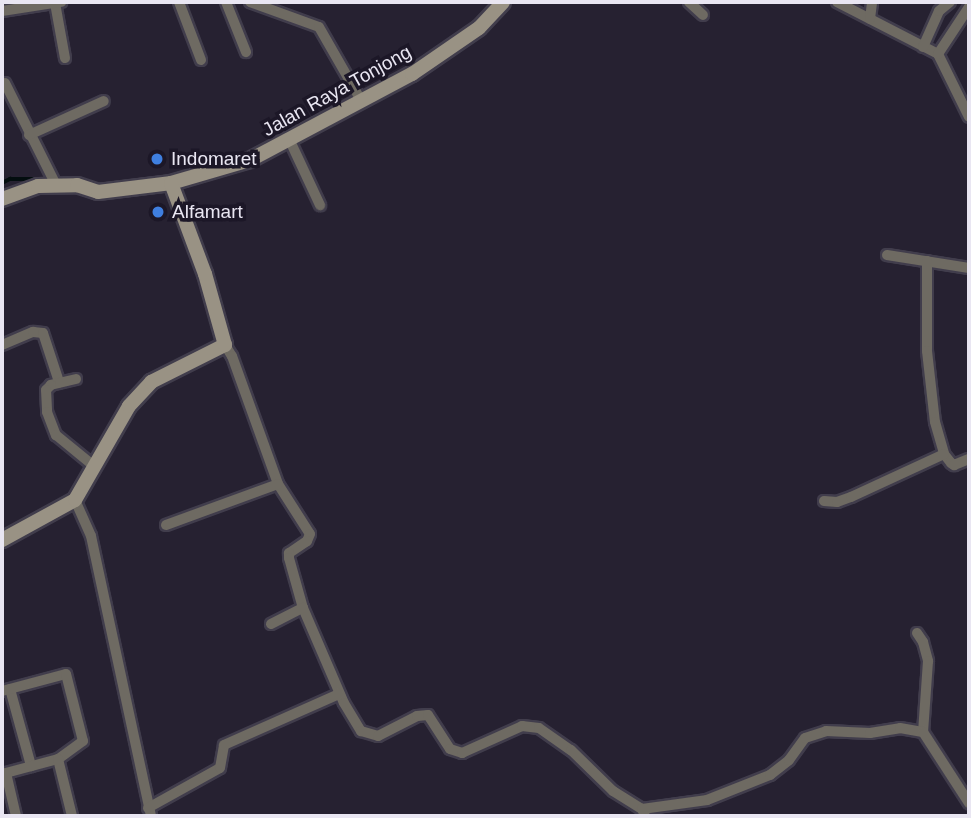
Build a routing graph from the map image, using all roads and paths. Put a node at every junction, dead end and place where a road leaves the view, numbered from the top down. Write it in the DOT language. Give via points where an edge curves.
graph roads {
  1 [pos="179,2"];
  2 [pos="226,2"];
  3 [pos="250,2"];
  4 [pos="503,2"];
  5 [pos="689,2"];
  6 [pos="837,2"];
  7 [pos="872,2"];
  8 [pos="950,2"];
  9 [pos="58,3"];
  10 [pos="940,7"];
  11 [pos="969,8"];
  12 [pos="2,11"];
  13 [pos="703,15"];
  14 [pos="870,19"];
  15 [pos="923,47"];
  16 [pos="246,52"];
  17 [pos="938,54"];
  18 [pos="65,58"];
  19 [pos="201,60"];
  20 [pos="5,83"];
  21 [pos="104,101"];
  22 [pos="362,102"];
  23 [pos="969,117"];
  24 [pos="29,135"];
  25 [pos="290,141"];
  26 [pos="171,183"];
  27 [pos="56,185"];
  28 [pos="2,199"];
  29 [pos="320,205"];
  30 [pos="887,255"];
  31 [pos="927,261"];
  32 [pos="969,268"];
  33 [pos="2,345"];
  34 [pos="225,345"];
  35 [pos="76,379"];
  36 [pos="59,382"];
  37 [pos="944,454"];
  38 [pos="969,459"];
  39 [pos="95,467"];
  40 [pos="278,484"];
  41 [pos="75,499"];
  42 [pos="824,501"];
  43 [pos="166,525"];
  44 [pos="2,540"];
  45 [pos="303,608"];
  46 [pos="271,624"];
  47 [pos="916,633"];
  48 [pos="6,690"];
  49 [pos="339,694"];
  50 [pos="923,732"];
  51 [pos="58,759"];
  52 [pos="31,766"];
  53 [pos="4,774"];
  54 [pos="969,803"];
  55 [pos="150,812"];
  56 [pos="643,812"];
  57 [pos="16,816"];
  58 [pos="72,816"];
  1 -- 19 [label="street"];
  2 -- 16 [label="street"];
  3 -- 22 [label="street" via="319,27"];
  4 -- 22 [label="main road, Jalan Raya Tonjong" via="451,49"];
  5 -- 13 [label="street"];
  6 -- 14 [label="street"];
  7 -- 14 [label="street"];
  8 -- 10 [label="street"];
  9 -- 12 [label="street"];
  9 -- 18 [label="street"];
  10 -- 15 [label="street"];
  11 -- 17 [label="street"];
  14 -- 15 [label="street"];
  15 -- 17 [label="street"];
  17 -- 23 [label="street"];
  20 -- 24 [label="street"];
  21 -- 24 [label="street"];
  22 -- 25 [label="main road, Jalan Raya Tonjong"];
  24 -- 27 [label="street"];
  25 -- 26 [label="main road, Jalan Raya Tonjong" via="250,160"];
  25 -- 29 [label="street"];
  26 -- 27 [label="main road, Jalan Raya Tonjong" via="98,192"];
  26 -- 34 [label="main road"];
  27 -- 28 [label="main road, Jalan Raya Tonjong" via="25,188"];
  30 -- 31 [label="street"];
  31 -- 32 [label="street"];
  31 -- 37 [label="street" via="927,351 935,422"];
  33 -- 36 [label="street" via="33,332 43,333"];
  34 -- 39 [label="main road" via="143,389"];
  34 -- 40 [label="street"];
  35 -- 36 [label="street"];
  36 -- 39 [label="street" via="44,394 52,429"];
  37 -- 38 [label="street" via="954,465"];
  37 -- 42 [label="street" via="851,497"];
  39 -- 41 [label="main road"];
  40 -- 43 [label="street"];
  40 -- 45 [label="street" via="310,534 289,556"];
  41 -- 44 [label="main road"];
  41 -- 55 [label="street" via="91,536"];
  45 -- 46 [label="street"];
  45 -- 49 [label="street"];
  47 -- 50 [label="street" via="928,661"];
  48 -- 51 [label="street" via="57,675 68,677 83,741"];
  48 -- 52 [label="street"];
  49 -- 55 [label="street" via="224,745 220,768"];
  49 -- 56 [label="street" via="365,734 383,735 417,716 428,715 450,749 458,753 522,726 539,728"];
  50 -- 54 [label="street"];
  50 -- 56 [label="street" via="900,728 815,733 770,775 707,800"];
  51 -- 52 [label="street"];
  51 -- 58 [label="street"];
  52 -- 53 [label="street"];
  53 -- 57 [label="street"];
}
